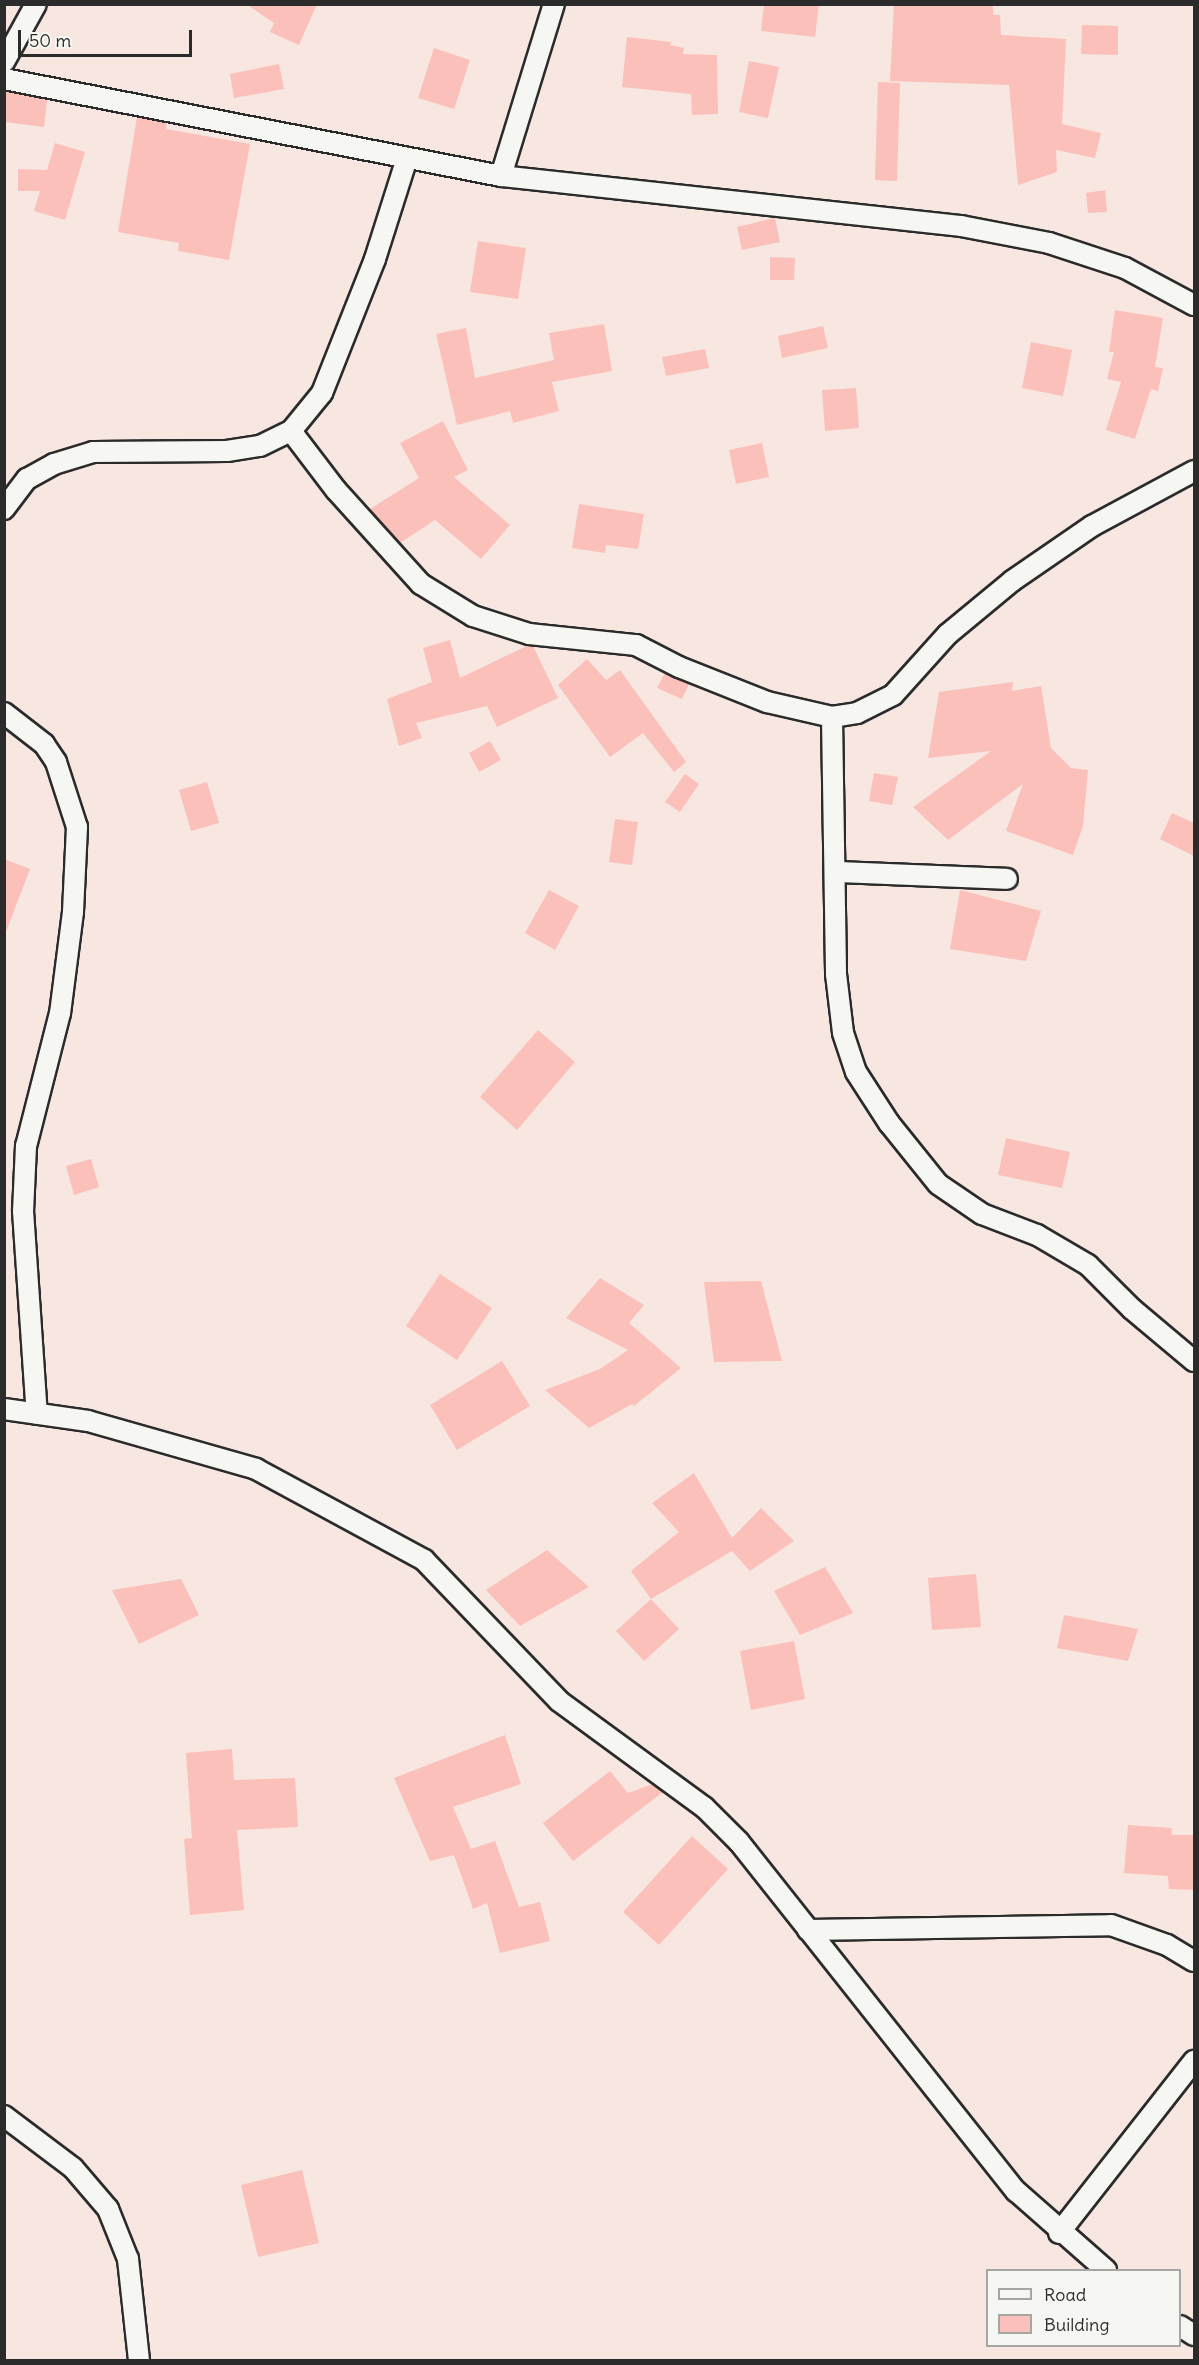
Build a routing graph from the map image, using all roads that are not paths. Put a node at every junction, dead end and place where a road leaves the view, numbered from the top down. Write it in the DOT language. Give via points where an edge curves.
graph roads {
  1 [pos="36,4"];
  2 [pos="554,4"];
  3 [pos="4,62"];
  4 [pos="4,79"];
  5 [pos="408,158"];
  6 [pos="501,176"];
  7 [pos="1194,305"];
  8 [pos="291,432"];
  9 [pos="1194,471"];
  10 [pos="4,509"];
  11 [pos="4,712"];
  12 [pos="832,717"];
  13 [pos="836,872"];
  14 [pos="1007,879"];
  15 [pos="1194,1361"];
  16 [pos="4,1409"];
  17 [pos="37,1414"];
  18 [pos="808,1930"];
  19 [pos="1194,1961"];
  20 [pos="1194,2061"];
  21 [pos="4,2116"];
  22 [pos="1059,2233"];
  23 [pos="1104,2269"];
  24 [pos="1181,2327"];
  25 [pos="1194,2335"];
  26 [pos="139,2361"];
  1 -- 3 [label="street"];
  2 -- 6 [label="street"];
  4 -- 5 [label="street"];
  5 -- 6 [label="street"];
  5 -- 8 [label="street" via="375,259 322,393"];
  6 -- 7 [label="street" via="961,226 1049,243 1125,268"];
  8 -- 10 [label="street" via="260,446 227,451 93,452 54,464 27,479"];
  8 -- 12 [label="street" via="336,490 421,584 473,616 530,634 636,645 679,667 767,702"];
  9 -- 12 [label="street" via="1092,526 1012,581 948,634 893,695 857,713"];
  11 -- 17 [label="street" via="44,744 56,762 77,827 74,912 60,1013 26,1146 23,1211"];
  12 -- 13 [label="street"];
  13 -- 14 [label="street"];
  13 -- 15 [label="street" via="837,974 843,1033 856,1072 889,1123 938,1184 982,1214 1037,1235 1088,1264 1132,1309"];
  16 -- 17 [label="street"];
  17 -- 18 [label="street" via="88,1421 256,1469 424,1560 559,1701 704,1807 739,1842"];
  18 -- 19 [label="street" via="1111,1925 1167,1945"];
  18 -- 22 [label="street" via="1016,2191"];
  20 -- 22 [label="street"];
  21 -- 26 [label="street" via="73,2168 108,2209 128,2259"];
  22 -- 23 [label="street"];
  24 -- 25 [label="street"];
}
